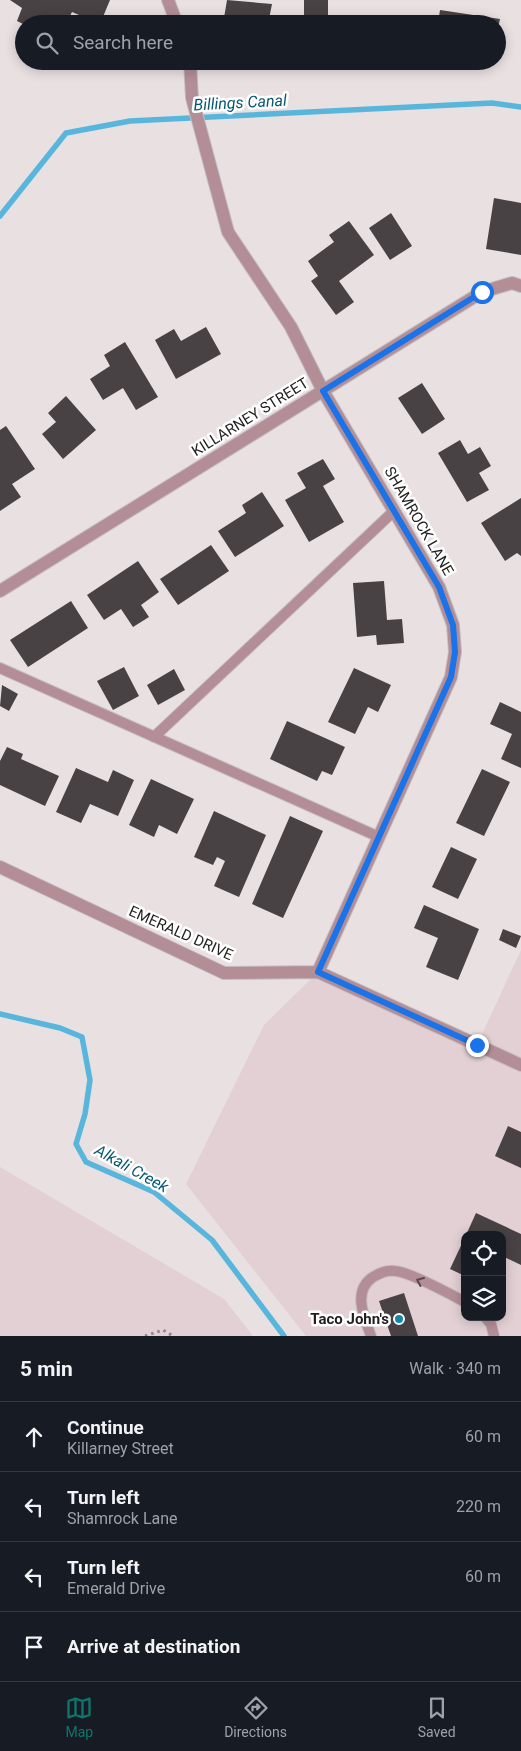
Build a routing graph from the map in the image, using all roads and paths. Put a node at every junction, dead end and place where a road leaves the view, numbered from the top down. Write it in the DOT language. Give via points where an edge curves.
graph roads {
  1 [pos="168,0"];
  2 [pos="174,15"];
  3 [pos="190,70"];
  4 [pos="521,286"];
  5 [pos="323,391"];
  6 [pos="394,511"];
  7 [pos="0,591"];
  8 [pos="0,668"];
  9 [pos="154,737"];
  10 [pos="379,837"];
  11 [pos="0,867"];
  12 [pos="318,972"];
  13 [pos="521,1065"];
  14 [pos="461,1300"];
  15 [pos="488,1321"];
  16 [pos="145,1336"];
  17 [pos="173,1336"];
  18 [pos="371,1336"];
  19 [pos="494,1336"];
  1 -- 2 [label="street"];
  3 -- 5 [label="street, SHAMROCK LANE" via="192,98 228,232 291,328"];
  4 -- 5 [label="street, KILLARNEY STREET" via="512,283 482,292"];
  5 -- 6 [label="street, SHAMROCK LANE"];
  5 -- 7 [label="street, KILLARNEY STREET"];
  6 -- 9 [label="lane"];
  6 -- 10 [label="street, SHAMROCK LANE" via="439,587 453,625 455,652 451,677"];
  8 -- 9 [label="lane"];
  9 -- 10 [label="lane"];
  10 -- 12 [label="street, SHAMROCK LANE"];
  11 -- 12 [label="street, EMERALD DRIVE" via="224,973"];
  12 -- 13 [label="street, EMERALD DRIVE"];
  14 -- 18 [label="lane, one-way" via="396,1270 382,1272 366,1282 362,1293 361,1308"];
  15 -- 19 [label="lane"];
  16 -- 17 [label="path" via="163,1330"];
}
